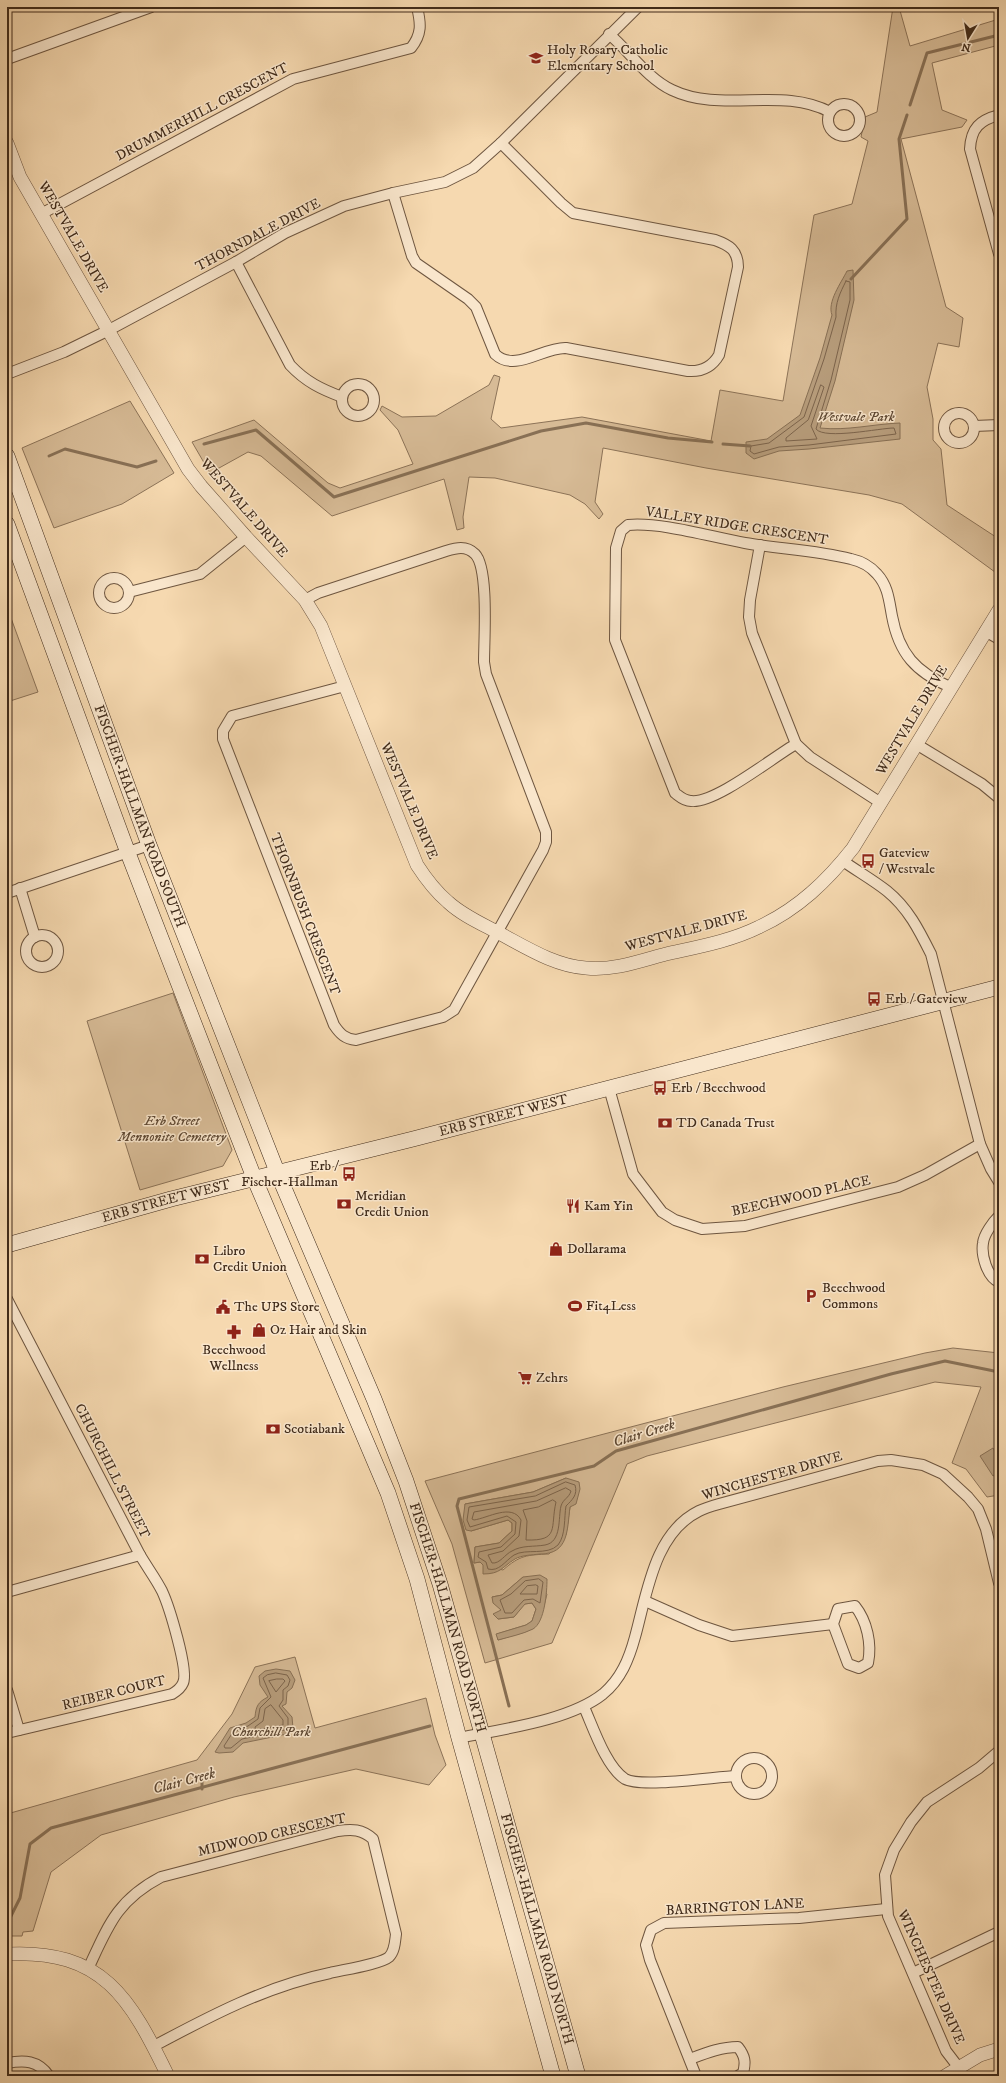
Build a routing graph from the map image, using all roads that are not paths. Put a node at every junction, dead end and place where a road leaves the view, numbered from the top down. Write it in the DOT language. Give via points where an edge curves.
graph roads {
  1 [pos="151,7"];
  2 [pos="417,7"];
  3 [pos="638,7"];
  4 [pos="609,34"];
  5 [pos="7,59"];
  6 [pos="830,112"];
  7 [pos="999,114"];
  8 [pos="7,143"];
  9 [pos="502,143"];
  10 [pos="393,193"];
  11 [pos="41,214"];
  12 [pos="999,254"];
  13 [pos="236,262"];
  14 [pos="107,331"];
  15 [pos="7,374"];
  16 [pos="342,397"];
  17 [pos="974,426"];
  18 [pos="999,426"];
  19 [pos="7,456"];
  20 [pos="7,524"];
  21 [pos="246,537"];
  22 [pos="760,545"];
  23 [pos="129,592"];
  24 [pos="305,600"];
  25 [pos="999,610"];
  26 [pos="986,631"];
  27 [pos="999,639"];
  28 [pos="345,686"];
  29 [pos="950,687"];
  30 [pos="796,744"];
  31 [pos="916,744"];
  32 [pos="999,798"];
  33 [pos="881,803"];
  34 [pos="149,845"];
  35 [pos="128,853"];
  36 [pos="843,861"];
  37 [pos="20,888"];
  38 [pos="7,892"];
  39 [pos="497,932"];
  40 [pos="35,936"];
  41 [pos="999,986"];
  42 [pos="942,1001"];
  43 [pos="609,1088"];
  44 [pos="980,1144"];
  45 [pos="278,1174"];
  46 [pos="255,1180"];
  47 [pos="999,1182"];
  48 [pos="999,1216"];
  49 [pos="7,1245"];
  50 [pos="999,1282"];
  51 [pos="7,1299"];
  52 [pos="140,1555"];
  53 [pos="999,1582"];
  54 [pos="7,1592"];
  55 [pos="645,1601"];
  56 [pos="833,1624"];
  57 [pos="7,1690"];
  58 [pos="584,1707"];
  59 [pos="19,1730"];
  60 [pos="7,1733"];
  61 [pos="482,1733"];
  62 [pos="459,1738"];
  63 [pos="999,1751"];
  64 [pos="736,1776"];
  65 [pos="886,1909"];
  66 [pos="999,1932"];
  67 [pos="7,1954"];
  68 [pos="88,1969"];
  69 [pos="913,1973"];
  70 [pos="154,2046"];
  71 [pos="999,2048"];
  72 [pos="690,2059"];
  73 [pos="7,2063"];
  74 [pos="959,2068"];
  75 [pos="49,2076"];
  76 [pos="168,2076"];
  77 [pos="553,2076"];
  78 [pos="578,2076"];
  79 [pos="696,2076"];
  80 [pos="738,2076"];
  81 [pos="945,2076"];
  1 -- 5 [label="street"];
  2 -- 11 [label="street, DRUMMERHILL CRESCENT" via="421,28 418,40 411,48 293,78"];
  3 -- 4 [label="street, THORNDALE DRIVE"];
  4 -- 6 [label="street" via="657,82 684,95 727,100 784,100 811,104"];
  4 -- 9 [label="street, THORNDALE DRIVE"];
  7 -- 12 [label="street" via="982,120 974,128 970,149"];
  8 -- 11 [label="street, WESTVALE DRIVE" via="20,177"];
  9 -- 10 [label="street, THORNDALE DRIVE" via="473,168 445,182"];
  9 -- 10 [label="street" via="573,213 714,240 734,250 738,258 738,267 719,355 714,363 696,371 688,371 562,348 519,361 500,359 495,354 476,307 416,263"];
  10 -- 13 [label="street, THORNDALE DRIVE" via="344,206 284,233"];
  11 -- 14 [label="street, WESTVALE DRIVE"];
  13 -- 14 [label="street, THORNDALE DRIVE"];
  13 -- 16 [label="street" via="290,365 316,388"];
  14 -- 15 [label="street, THORNDALE DRIVE" via="64,352"];
  14 -- 21 [label="street, WESTVALE DRIVE" via="188,469"];
  17 -- 18 [label="street"];
  19 -- 34 [label="main road, FISCHER-HALLMAN ROAD SOUTH"];
  20 -- 35 [label="main road, FISCHER-HALLMAN ROAD SOUTH"];
  21 -- 23 [label="street" via="200,574"];
  21 -- 24 [label="street, WESTVALE DRIVE"];
  22 -- 29 [label="street, VALLEY RIDGE CRESCENT" via="852,559 871,569 884,584 897,636 905,652 926,675"];
  22 -- 30 [label="street" via="749,617 752,633"];
  22 -- 30 [label="street, VALLEY RIDGE CRESCENT" via="648,525 628,525 621,532 616,548 615,640 669,782 675,793 682,798 700,800 727,789"];
  24 -- 28 [label="street, WESTVALE DRIVE" via="321,626"];
  24 -- 39 [label="street, THORNBUSH CRESCENT" via="318,593 457,548 469,550 480,561 484,580 486,674 546,832 543,850"];
  25 -- 26 [label="street, WESTVALE DRIVE"];
  26 -- 27 [label="street"];
  26 -- 29 [label="street, WESTVALE DRIVE"];
  28 -- 39 [label="street, WESTVALE DRIVE" via="416,865 431,886 449,903"];
  28 -- 39 [label="street, THORNBUSH CRESCENT" via="242,712 232,716 223,730 223,740 334,1025 340,1034 356,1040 444,1017 454,1010 463,997"];
  29 -- 31 [label="street, WESTVALE DRIVE"];
  30 -- 33 [label="street" via="810,758"];
  31 -- 32 [label="street" via="982,784"];
  31 -- 33 [label="street, WESTVALE DRIVE"];
  33 -- 36 [label="street, WESTVALE DRIVE"];
  34 -- 35 [label="street"];
  34 -- 45 [label="main road, FISCHER-HALLMAN ROAD SOUTH"];
  35 -- 37 [label="street"];
  35 -- 46 [label="main road, FISCHER-HALLMAN ROAD SOUTH"];
  36 -- 39 [label="street, WESTVALE DRIVE" via="816,890 791,910 759,928 616,967 586,968 560,963"];
  36 -- 42 [label="street" via="887,891 904,907 917,926 930,954"];
  37 -- 38 [label="street"];
  37 -- 40 [label="street"];
  41 -- 42 [label="main road, ERB STREET WEST"];
  42 -- 43 [label="main road, ERB STREET WEST"];
  42 -- 44 [label="street"];
  43 -- 44 [label="street, BEECHWOOD PLACE" via="633,1174 662,1212 702,1229 745,1226 898,1187"];
  43 -- 45 [label="main road, ERB STREET WEST"];
  44 -- 47 [label="street"];
  45 -- 46 [label="main road, ERB STREET WEST"];
  45 -- 61 [label="main road, FISCHER-HALLMAN ROAD NORTH" via="406,1481 431,1555"];
  46 -- 49 [label="main road, ERB STREET WEST" via="171,1199"];
  46 -- 62 [label="main road, FISCHER-HALLMAN ROAD NORTH" via="388,1493 417,1579"];
  48 -- 50 [label="street" via="983,1242 985,1264"];
  51 -- 52 [label="street, CHURCHILL STREET"];
  52 -- 54 [label="street, CHURCHILL STREET"];
  52 -- 59 [label="street, REIBER COURT" via="162,1591 173,1623 185,1673 183,1683 172,1694"];
  53 -- 55 [label="street, WINCHESTER DRIVE" via="986,1529 978,1509 968,1497 943,1474 923,1465 891,1460 878,1461 698,1511 682,1523 665,1544"];
  55 -- 56 [label="street" via="699,1625 732,1636"];
  55 -- 58 [label="street, WINCHESTER DRIVE" via="629,1658 619,1678"];
  56 -- 56 [label="street" via="848,1664 859,1668 868,1662 871,1649 868,1636 862,1614 855,1606 838,1609"];
  57 -- 59 [label="street"];
  58 -- 61 [label="street, WINCHESTER DRIVE" via="566,1714"];
  58 -- 64 [label="street" via="614,1768 626,1779 646,1783"];
  59 -- 60 [label="street, REIBER COURT"];
  61 -- 62 [label="street, WINCHESTER DRIVE"];
  61 -- 78 [label="main road, FISCHER-HALLMAN ROAD NORTH"];
  62 -- 77 [label="main road, FISCHER-HALLMAN ROAD NORTH"];
  63 -- 65 [label="street, WINCHESTER DRIVE" via="979,1768 928,1802 911,1822 894,1850 885,1875"];
  65 -- 69 [label="street, WINCHESTER DRIVE" via="898,1943"];
  65 -- 72 [label="street, BARRINGTON LANE" via="799,1918 664,1923 651,1930 646,1944 650,1960"];
  66 -- 69 [label="street"];
  67 -- 68 [label="street" via="46,1955 69,1960"];
  68 -- 70 [label="street" via="108,1981 123,1996"];
  68 -- 70 [label="street, MIDWOOD CRESCENT" via="111,1920 125,1901 142,1886 161,1877 338,1831 353,1829 364,1832 373,1839 396,1934 395,1946 389,1957 374,1963 309,1977 249,1998"];
  69 -- 74 [label="street, WINCHESTER DRIVE" via="946,2051"];
  70 -- 76 [label="street"];
  71 -- 74 [label="street"];
  72 -- 79 [label="street, BARRINGTON LANE"];
  72 -- 80 [label="street" via="712,2050 738,2047 745,2055 745,2066 743,2073"];
  73 -- 75 [label="street" via="33,2062 42,2067"];
  74 -- 81 [label="street"];
}
